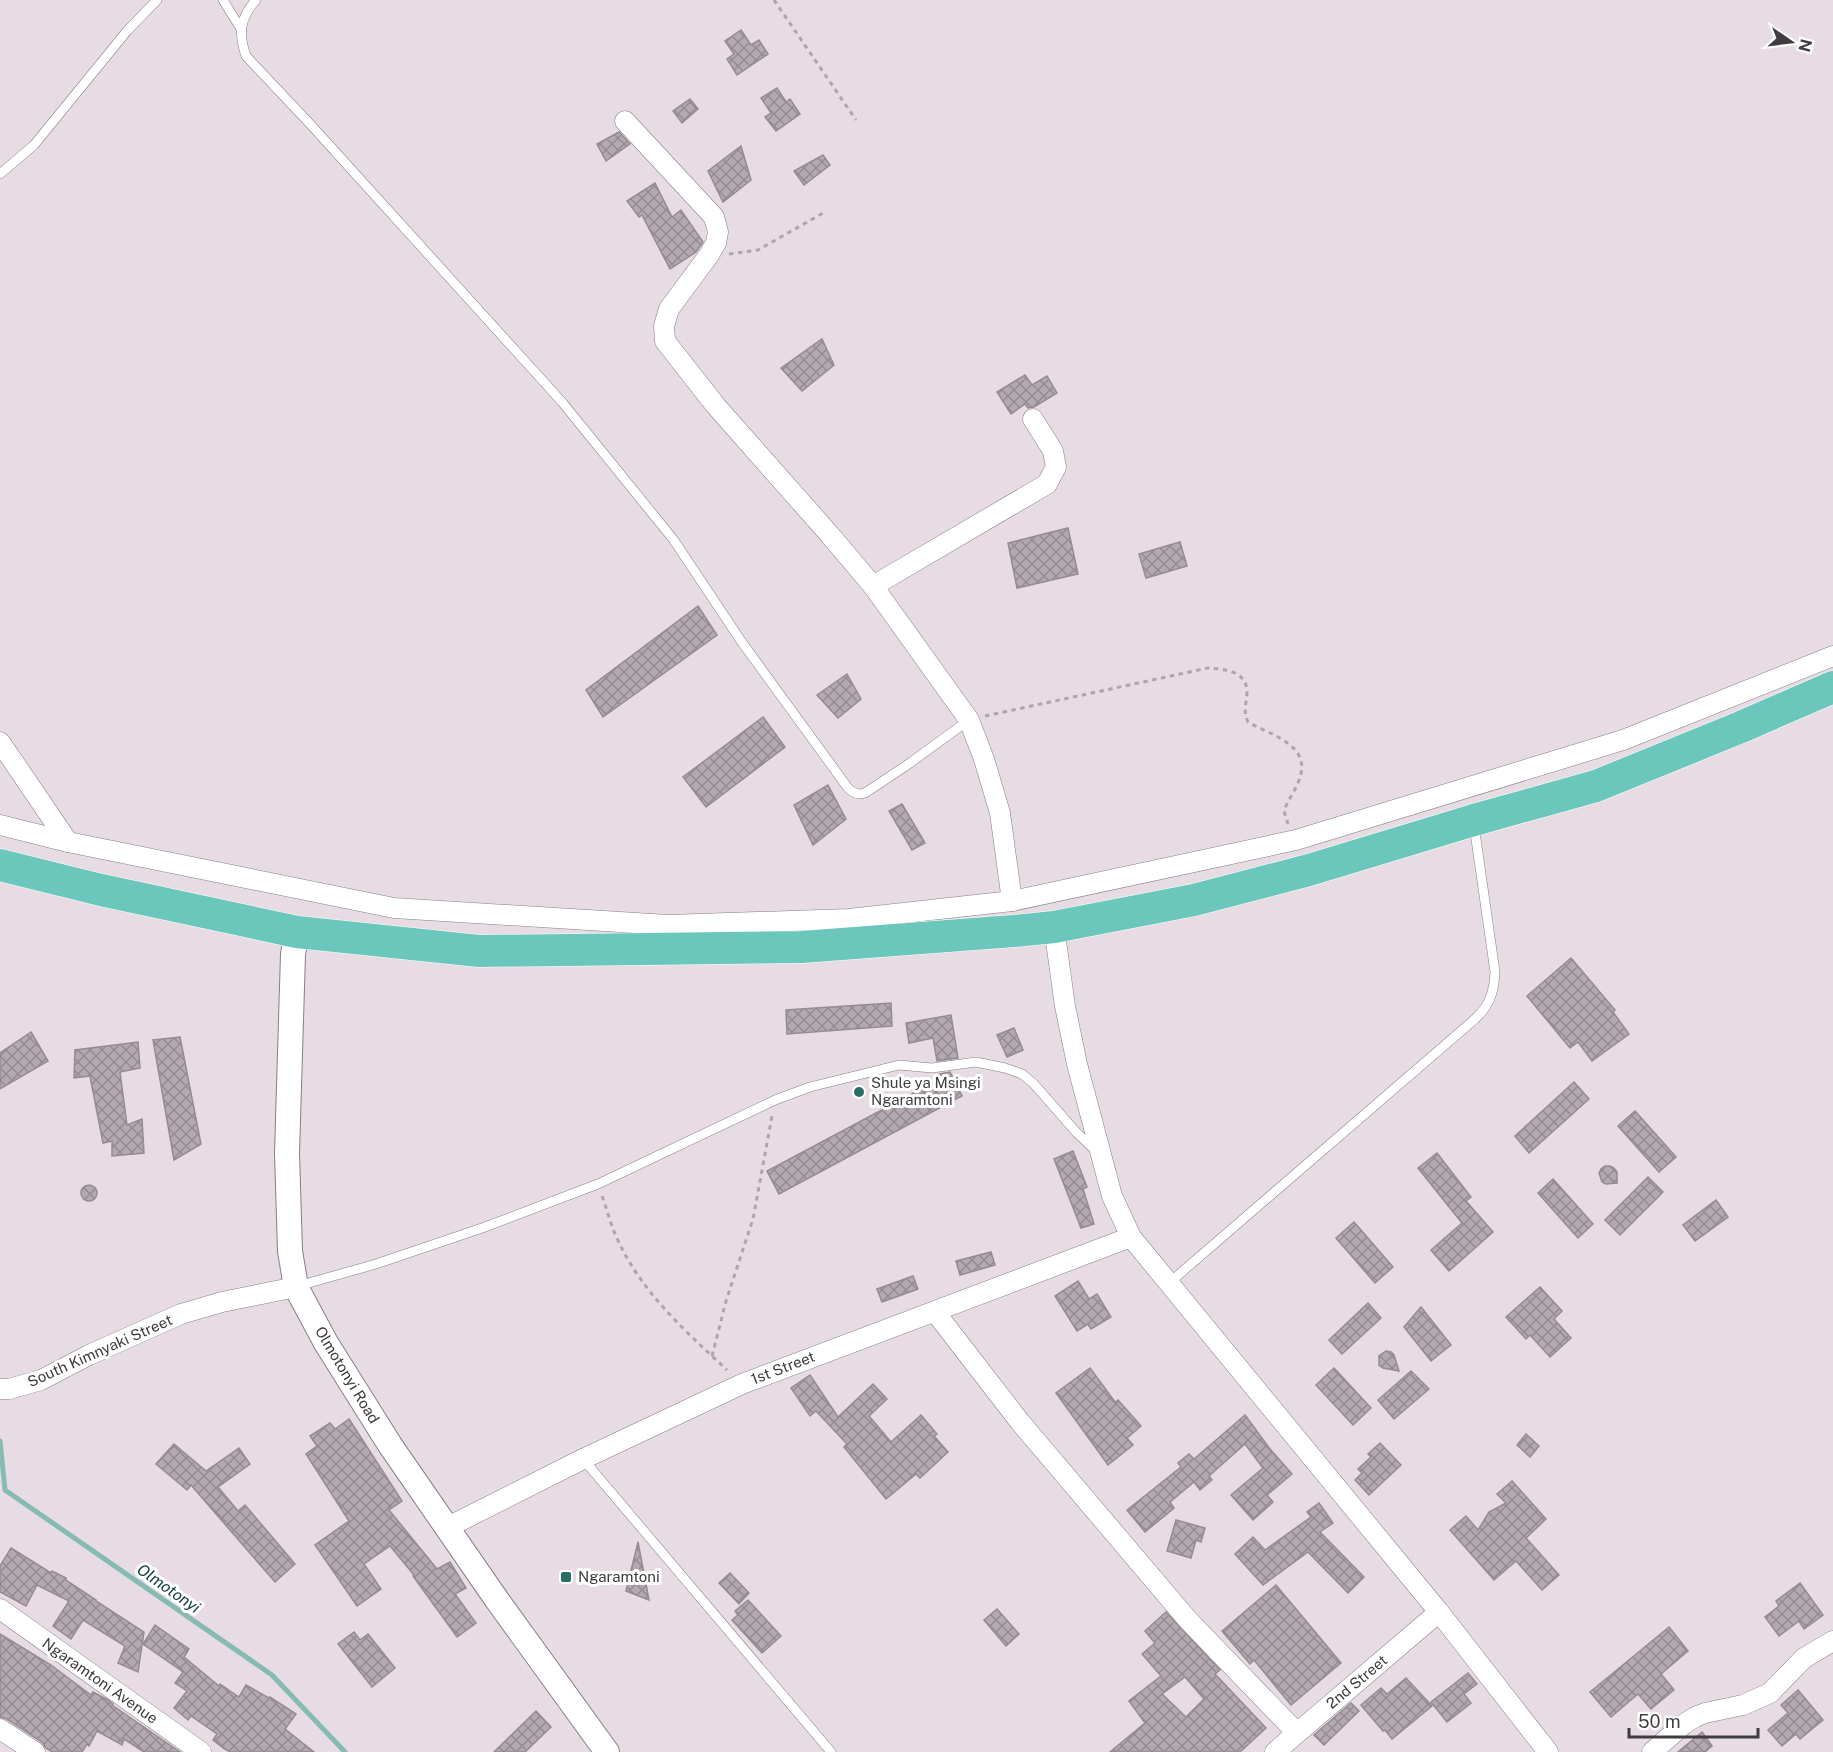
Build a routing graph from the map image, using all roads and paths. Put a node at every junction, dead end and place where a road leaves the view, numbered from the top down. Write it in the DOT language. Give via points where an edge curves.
graph roads {
  1 [pos="157,0"];
  2 [pos="223,0"];
  3 [pos="256,0"];
  4 [pos="774,0"];
  5 [pos="241,29"];
  6 [pos="856,120"];
  7 [pos="625,121"];
  8 [pos="0,174"];
  9 [pos="823,213"];
  10 [pos="709,255"];
  11 [pos="1033,419"];
  12 [pos="873,586"];
  13 [pos="1833,656"];
  14 [pos="1833,687"];
  15 [pos="969,720"];
  16 [pos="0,742"];
  17 [pos="1474,820"];
  18 [pos="0,825"];
  19 [pos="1296,840"];
  20 [pos="68,842"];
  21 [pos="0,865"];
  22 [pos="1012,901"];
  23 [pos="1053,927"];
  24 [pos="297,932"];
  25 [pos="775,1100"];
  26 [pos="1100,1155"];
  27 [pos="598,1184"];
  28 [pos="1131,1237"];
  29 [pos="1169,1282"];
  30 [pos="296,1287"];
  31 [pos="935,1312"];
  32 [pos="712,1356"];
  33 [pos="742,1384"];
  34 [pos="5,1389"];
  35 [pos="583,1459"];
  36 [pos="446,1528"];
  37 [pos="0,1609"];
  38 [pos="1439,1612"];
  39 [pos="1833,1641"];
  40 [pos="0,1730"];
  41 [pos="1297,1734"];
  42 [pos="35,1752"];
  43 [pos="201,1752"];
  44 [pos="607,1752"];
  45 [pos="831,1752"];
  46 [pos="1275,1752"];
  47 [pos="1548,1752"];
  48 [pos="1652,1752"];
  1 -- 8 [label="lane" via="34,145"];
  2 -- 5 [label="lane"];
  3 -- 5 [label="lane"];
  4 -- 6 [label="path"];
  5 -- 15 [label="lane" via="246,56 255,67 562,402 674,539 741,641 853,793 865,793"];
  7 -- 10 [label="street" via="714,217 718,232"];
  9 -- 10 [label="path" via="758,250"];
  10 -- 12 [label="street" via="669,309 665,341 716,406"];
  11 -- 12 [label="street" via="1053,452 1056,467 1047,484"];
  12 -- 15 [label="street"];
  13 -- 19 [label="street" via="1623,740"];
  14 -- 17 [label="highway" via="1596,786"];
  15 -- 19 [label="path" via="1208,668 1229,670 1244,682 1248,722 1295,749 1301,762 1301,775 1284,811"];
  15 -- 22 [label="street" via="1000,813"];
  16 -- 20 [label="street"];
  17 -- 23 [label="highway" via="1194,900"];
  17 -- 29 [label="lane" via="1495,972 1489,1003"];
  18 -- 20 [label="street"];
  19 -- 22 [label="street"];
  20 -- 22 [label="street" via="394,908 513,916 679,925 849,919"];
  21 -- 24 [label="highway"];
  23 -- 24 [label="highway" via="802,947 479,951"];
  23 -- 26 [label="street" via="1077,1064"];
  24 -- 30 [label="street, Olmotonyi Road" via="293,954 287,1153 290,1251"];
  25 -- 26 [label="lane" via="898,1065 932,1068 976,1062 1022,1074"];
  25 -- 27 [label="lane"];
  25 -- 32 [label="path" via="753,1219"];
  26 -- 28 [label="street" via="1112,1196"];
  27 -- 30 [label="lane" via="376,1264"];
  27 -- 32 [label="path" via="615,1234 644,1285"];
  28 -- 29 [label="street"];
  28 -- 31 [label="street, 1st Street"];
  29 -- 38 [label="street"];
  30 -- 34 [label="street, South Kimnyaki Street" via="181,1314 41,1380"];
  30 -- 36 [label="street, Olmotonyi Road" via="326,1343"];
  31 -- 33 [label="street, 1st Street"];
  31 -- 41 [label="street" via="1020,1422 1188,1620"];
  32 -- 33 [label="path"];
  33 -- 35 [label="street, 1st Street"];
  35 -- 36 [label="street, 1st Street"];
  35 -- 45 [label="lane"];
  36 -- 44 [label="street, Olmotonyi Road"];
  37 -- 43 [label="street, Ngaramtoni Avenue"];
  38 -- 41 [label="street, 2nd Street"];
  38 -- 47 [label="street"];
  39 -- 48 [label="street" via="1804,1658 1770,1693 1743,1705 1695,1717"];
  40 -- 42 [label="street"];
  41 -- 46 [label="street, 2nd Street"];
}
